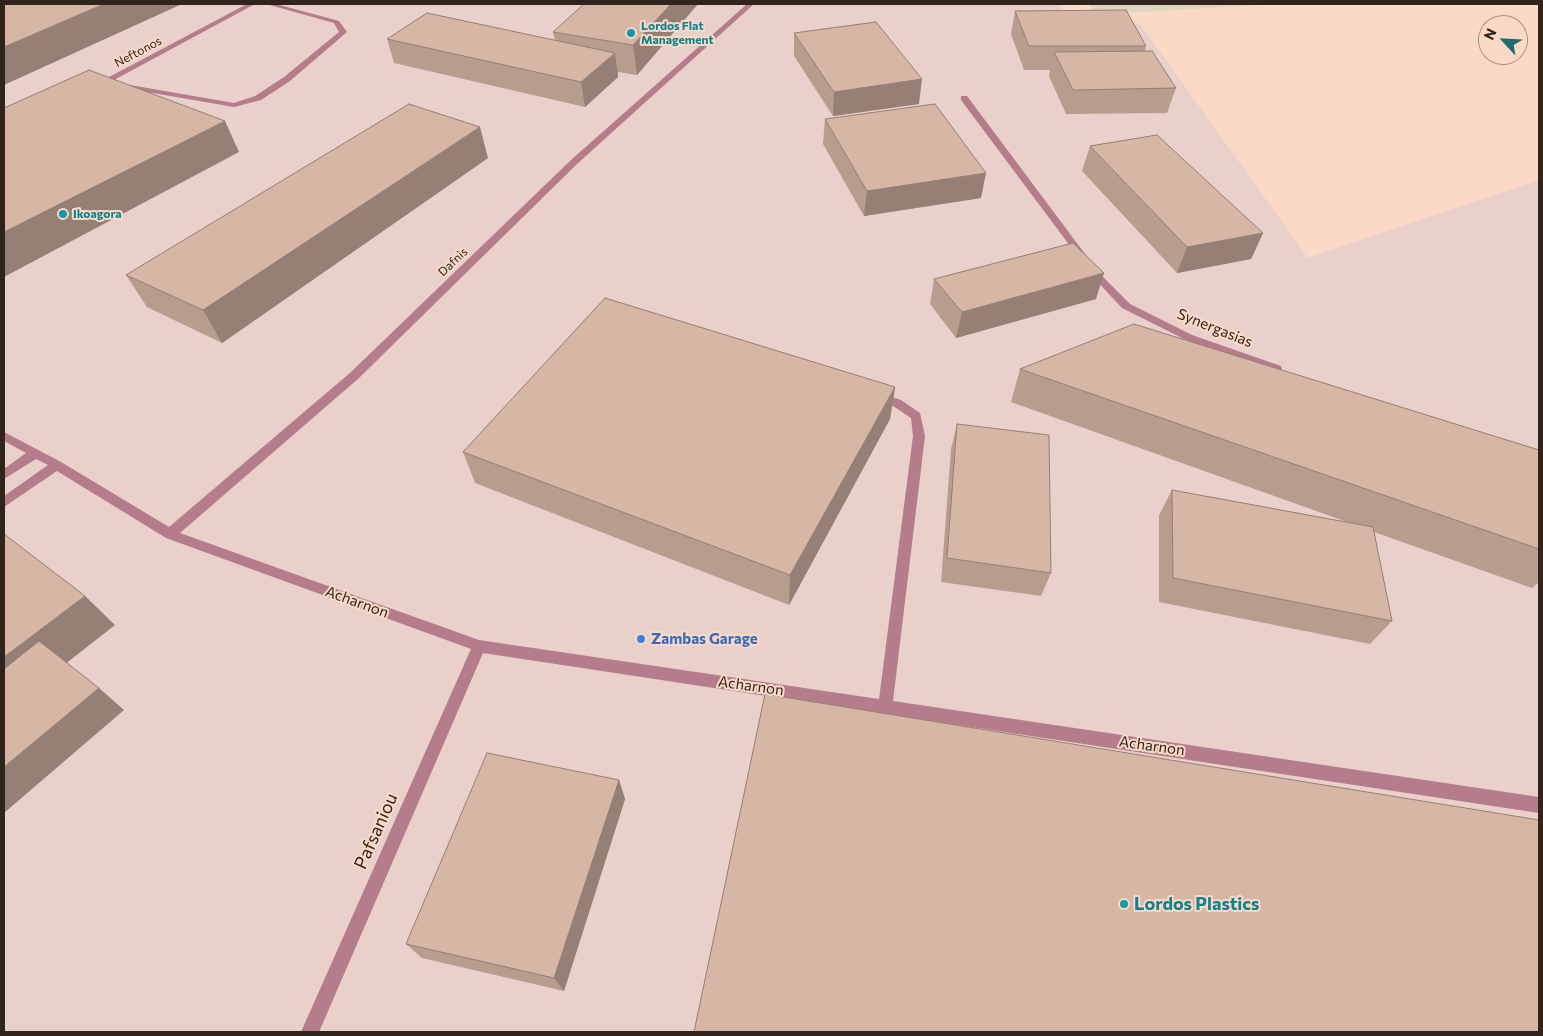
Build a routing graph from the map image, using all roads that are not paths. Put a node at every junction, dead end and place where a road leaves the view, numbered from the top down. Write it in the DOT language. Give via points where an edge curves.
graph roads {
  1 [pos="252,4"];
  2 [pos="269,4"];
  3 [pos="751,4"];
  4 [pos="104,83"];
  5 [pos="86,91"];
  6 [pos="964,98"];
  7 [pos="1291,374"];
  8 [pos="860,392"];
  9 [pos="4,436"];
  10 [pos="36,454"];
  11 [pos="57,465"];
  12 [pos="4,475"];
  13 [pos="4,502"];
  14 [pos="170,534"];
  15 [pos="479,646"];
  16 [pos="885,706"];
  17 [pos="1539,805"];
  18 [pos="310,1032"];
  1 -- 4 [label="street, Neftonos"];
  2 -- 4 [label="street" via="337,22 343,32 287,79 258,98 234,105"];
  3 -- 14 [label="street, Dafnis" via="574,162 355,375"];
  4 -- 5 [label="street, Neftonos"];
  6 -- 7 [label="street, Synergasias" via="1097,276 1126,306 1188,338"];
  8 -- 16 [label="street" via="897,403 916,416 919,436"];
  9 -- 10 [label="street, Acharnon"];
  10 -- 11 [label="street, Acharnon"];
  10 -- 12 [label="street"];
  11 -- 13 [label="street"];
  11 -- 14 [label="street, Acharnon"];
  14 -- 15 [label="street, Acharnon"];
  15 -- 16 [label="street, Acharnon"];
  15 -- 18 [label="street, Pafsaniou"];
  16 -- 17 [label="street, Acharnon"];
}
